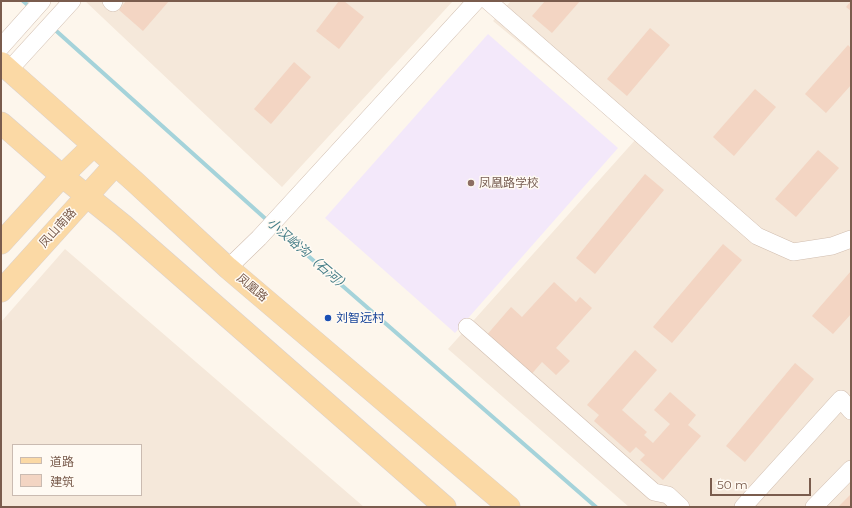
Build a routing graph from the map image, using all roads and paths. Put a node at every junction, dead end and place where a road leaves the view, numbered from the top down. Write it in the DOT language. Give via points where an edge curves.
graph roads {
  1 [pos="72,1"];
  2 [pos="111,1"];
  3 [pos="114,1"];
  4 [pos="476,1"];
  5 [pos="488,1"];
  6 [pos="36,8"];
  7 [pos="1,47"];
  8 [pos="5,66"];
  9 [pos="1,123"];
  10 [pos="93,146"];
  11 [pos="115,165"];
  12 [pos="62,176"];
  13 [pos="87,196"];
  14 [pos="851,240"];
  15 [pos="1,243"];
  16 [pos="228,268"];
  17 [pos="1,291"];
  18 [pos="467,328"];
  19 [pos="851,411"];
  20 [pos="851,469"];
  21 [pos="445,507"];
  22 [pos="509,507"];
  23 [pos="681,507"];
  24 [pos="743,507"];
  25 [pos="814,507"];
  1 -- 8 [label="street"];
  2 -- 3 [label="street"];
  4 -- 16 [label="street" via="259,238"];
  5 -- 14 [label="street" via="757,236 792,252 832,246"];
  6 -- 7 [label="street"];
  8 -- 10 [label="main road, 凤凰路"];
  9 -- 12 [label="main road"];
  10 -- 11 [label="main road, 凤凰路"];
  10 -- 12 [label="main road"];
  11 -- 13 [label="main road, 凤山南路"];
  11 -- 16 [label="main road, 凤凰路"];
  12 -- 13 [label="main road"];
  12 -- 15 [label="main road"];
  13 -- 17 [label="main road, 凤山南路"];
  13 -- 21 [label="main road"];
  16 -- 22 [label="main road, 凤凰路"];
  18 -- 23 [label="street" via="654,492 668,495"];
  19 -- 24 [label="street" via="841,399"];
  20 -- 25 [label="street"];
}
